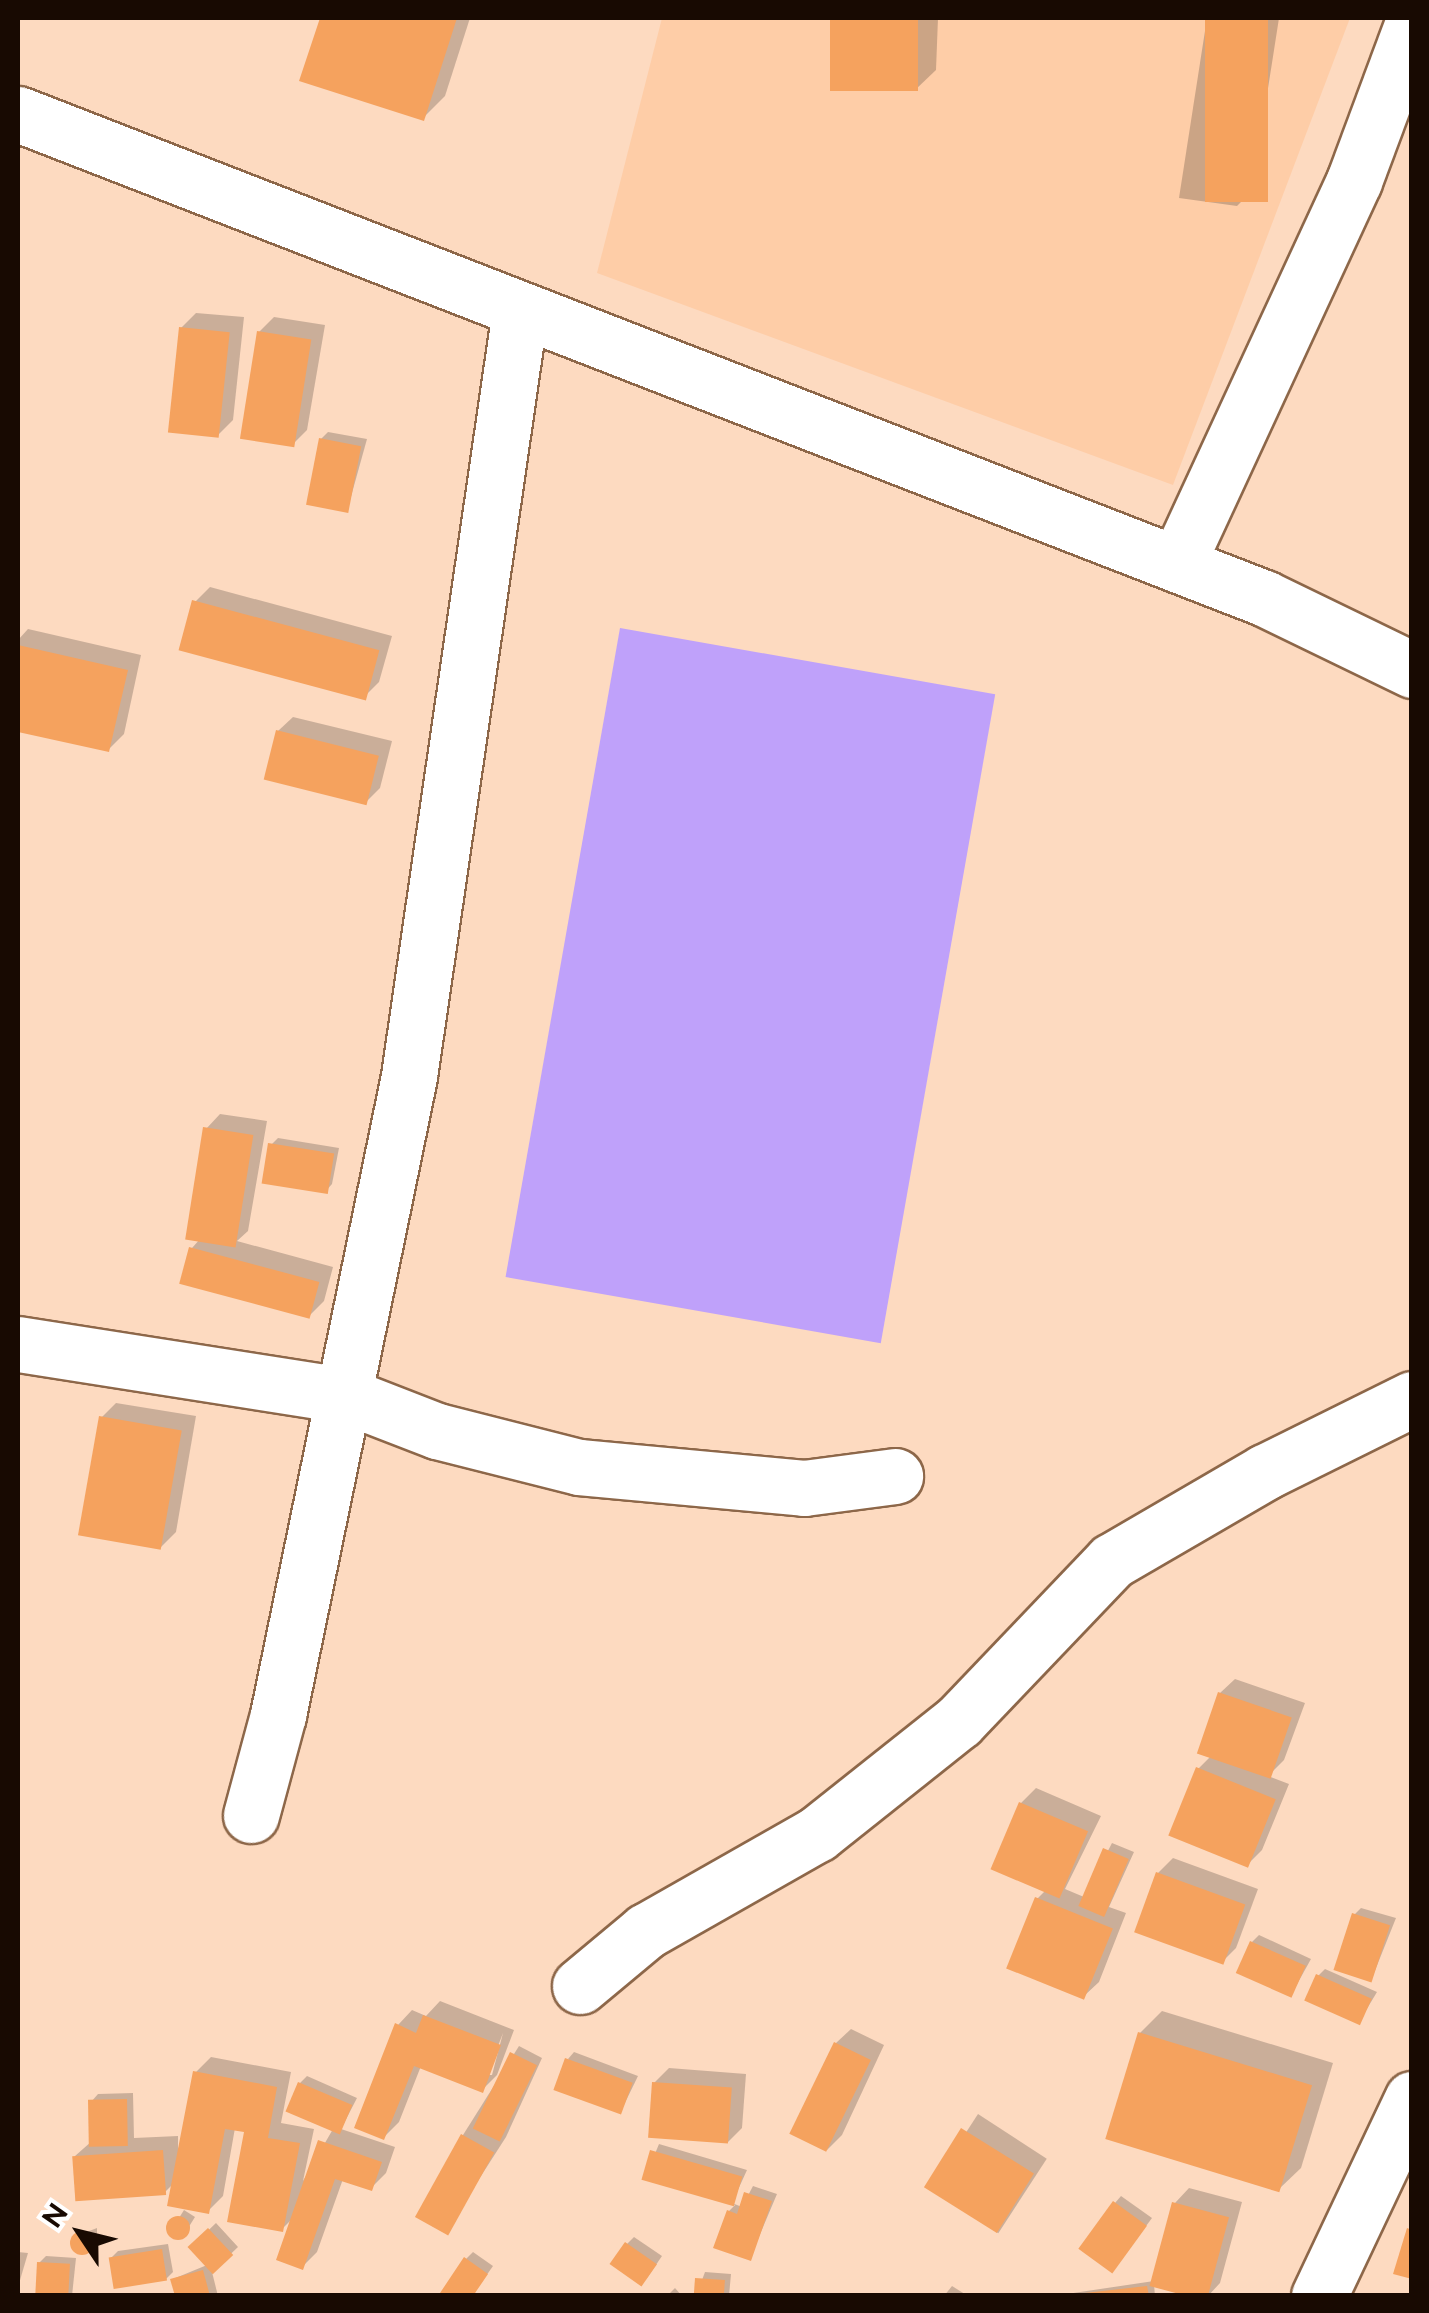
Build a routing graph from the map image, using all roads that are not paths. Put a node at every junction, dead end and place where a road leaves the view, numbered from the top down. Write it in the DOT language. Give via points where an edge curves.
graph roads {
  1 [pos="1412,25"];
  2 [pos="18,114"];
  3 [pos="520,310"];
  4 [pos="1177,564"];
  5 [pos="1412,670"];
  6 [pos="18,1344"];
  7 [pos="344,1396"];
  8 [pos="1412,1399"];
  9 [pos="895,1476"];
  10 [pos="251,1815"];
  11 [pos="580,1986"];
  12 [pos="1412,2099"];
  13 [pos="1319,2296"];
  1 -- 4 [label="street" via="1354,181"];
  2 -- 3 [label="street"];
  3 -- 4 [label="street"];
  3 -- 7 [label="street" via="409,1076"];
  4 -- 5 [label="street"];
  6 -- 7 [label="street"];
  7 -- 9 [label="street" via="437,1432 579,1467 804,1488"];
  7 -- 10 [label="street"];
  8 -- 11 [label="street" via="1265,1472 1112,1561 958,1721 845,1812 646,1931"];
  12 -- 13 [label="street"];
}
